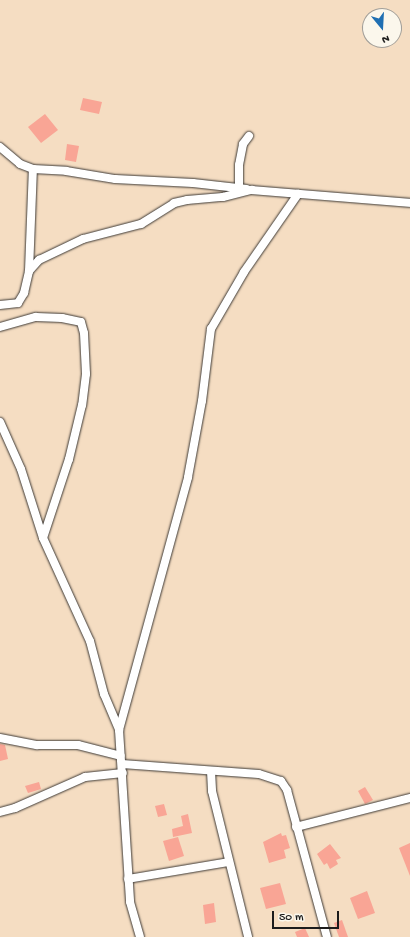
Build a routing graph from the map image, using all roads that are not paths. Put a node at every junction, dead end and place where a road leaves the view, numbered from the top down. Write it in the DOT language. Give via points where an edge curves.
graph roads {
  1 [pos="249,136"];
  2 [pos="0,147"];
  3 [pos="33,169"];
  4 [pos="239,188"];
  5 [pos="252,190"];
  6 [pos="298,194"];
  7 [pos="410,203"];
  8 [pos="29,272"];
  9 [pos="0,305"];
  10 [pos="0,327"];
  11 [pos="0,422"];
  12 [pos="43,538"];
  13 [pos="119,730"];
  14 [pos="0,738"];
  15 [pos="121,760"];
  16 [pos="211,771"];
  17 [pos="123,773"];
  18 [pos="410,798"];
  19 [pos="0,812"];
  20 [pos="296,826"];
  21 [pos="229,862"];
  22 [pos="128,879"];
  23 [pos="140,937"];
  24 [pos="248,937"];
  25 [pos="326,937"];
  1 -- 4 [label="street" via="243,144 239,165"];
  2 -- 3 [label="street" via="20,164"];
  3 -- 4 [label="street" via="66,171 115,179"];
  3 -- 8 [label="street"];
  4 -- 5 [label="street"];
  5 -- 6 [label="street"];
  5 -- 8 [label="street" via="174,204 141,224 83,239 57,250 39,260"];
  6 -- 7 [label="street"];
  6 -- 13 [label="street" via="244,272 211,329 202,401 188,477"];
  8 -- 9 [label="street" via="24,292 18,302"];
  10 -- 12 [label="street" via="36,317 62,318 81,322 84,333 86,374 82,405 69,459"];
  11 -- 12 [label="street" via="21,469"];
  12 -- 13 [label="street" via="90,640 104,694"];
  13 -- 15 [label="street"];
  14 -- 15 [label="street" via="37,745 78,745"];
  15 -- 16 [label="street"];
  15 -- 17 [label="street"];
  16 -- 20 [label="street" via="259,774 281,781 287,790"];
  16 -- 21 [label="street" via="212,791"];
  17 -- 19 [label="street" via="85,777 16,808"];
  17 -- 22 [label="street"];
  18 -- 20 [label="street"];
  20 -- 25 [label="street"];
  21 -- 22 [label="street"];
  21 -- 24 [label="street"];
  22 -- 23 [label="street" via="130,902"];
}
